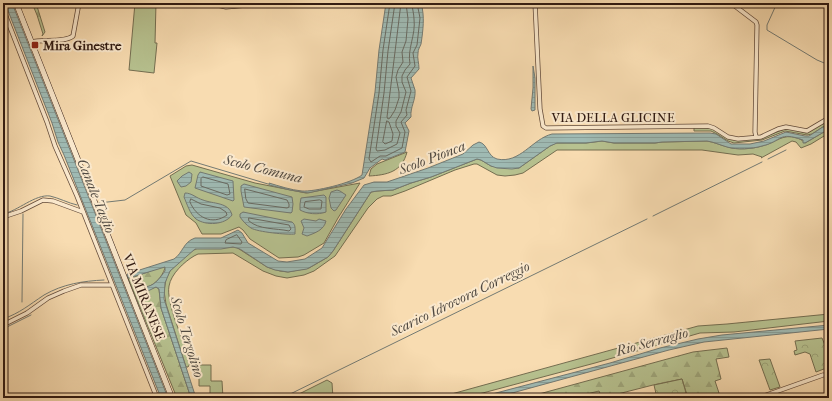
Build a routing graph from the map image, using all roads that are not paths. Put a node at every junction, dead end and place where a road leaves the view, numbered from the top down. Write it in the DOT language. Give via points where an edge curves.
graph roads {
  1 [pos="16,3"];
  2 [pos="80,3"];
  3 [pos="209,3"];
  4 [pos="271,3"];
  5 [pos="535,3"];
  6 [pos="731,3"];
  7 [pos="3,9"];
  8 [pos="32,42"];
  9 [pos="829,118"];
  10 [pos="756,138"];
  11 [pos="83,212"];
  12 [pos="3,217"];
  13 [pos="112,285"];
  14 [pos="3,325"];
  15 [pos="823,375"];
  16 [pos="157,398"];
  17 [pos="172,398"];
  18 [pos="758,398"];
  1 -- 8 [label="main road, VIA MIRANESE"];
  2 -- 8 [label="street" via="73,36 67,40"];
  3 -- 4 [label="street" via="226,7"];
  5 -- 10 [label="street, VIA DELLA GLICINE" via="543,126 550,129 708,126 732,139"];
  6 -- 10 [label="street" via="757,25"];
  7 -- 11 [label="street"];
  8 -- 17 [label="main road, VIA MIRANESE"];
  9 -- 10 [label="street, VIA DELLA GLICINE" via="807,131 786,128"];
  11 -- 12 [label="street" via="43,200 21,212"];
  11 -- 13 [label="street"];
  13 -- 14 [label="street" via="81,286 64,291"];
  13 -- 16 [label="street"];
  15 -- 18 [label="street"];
}
